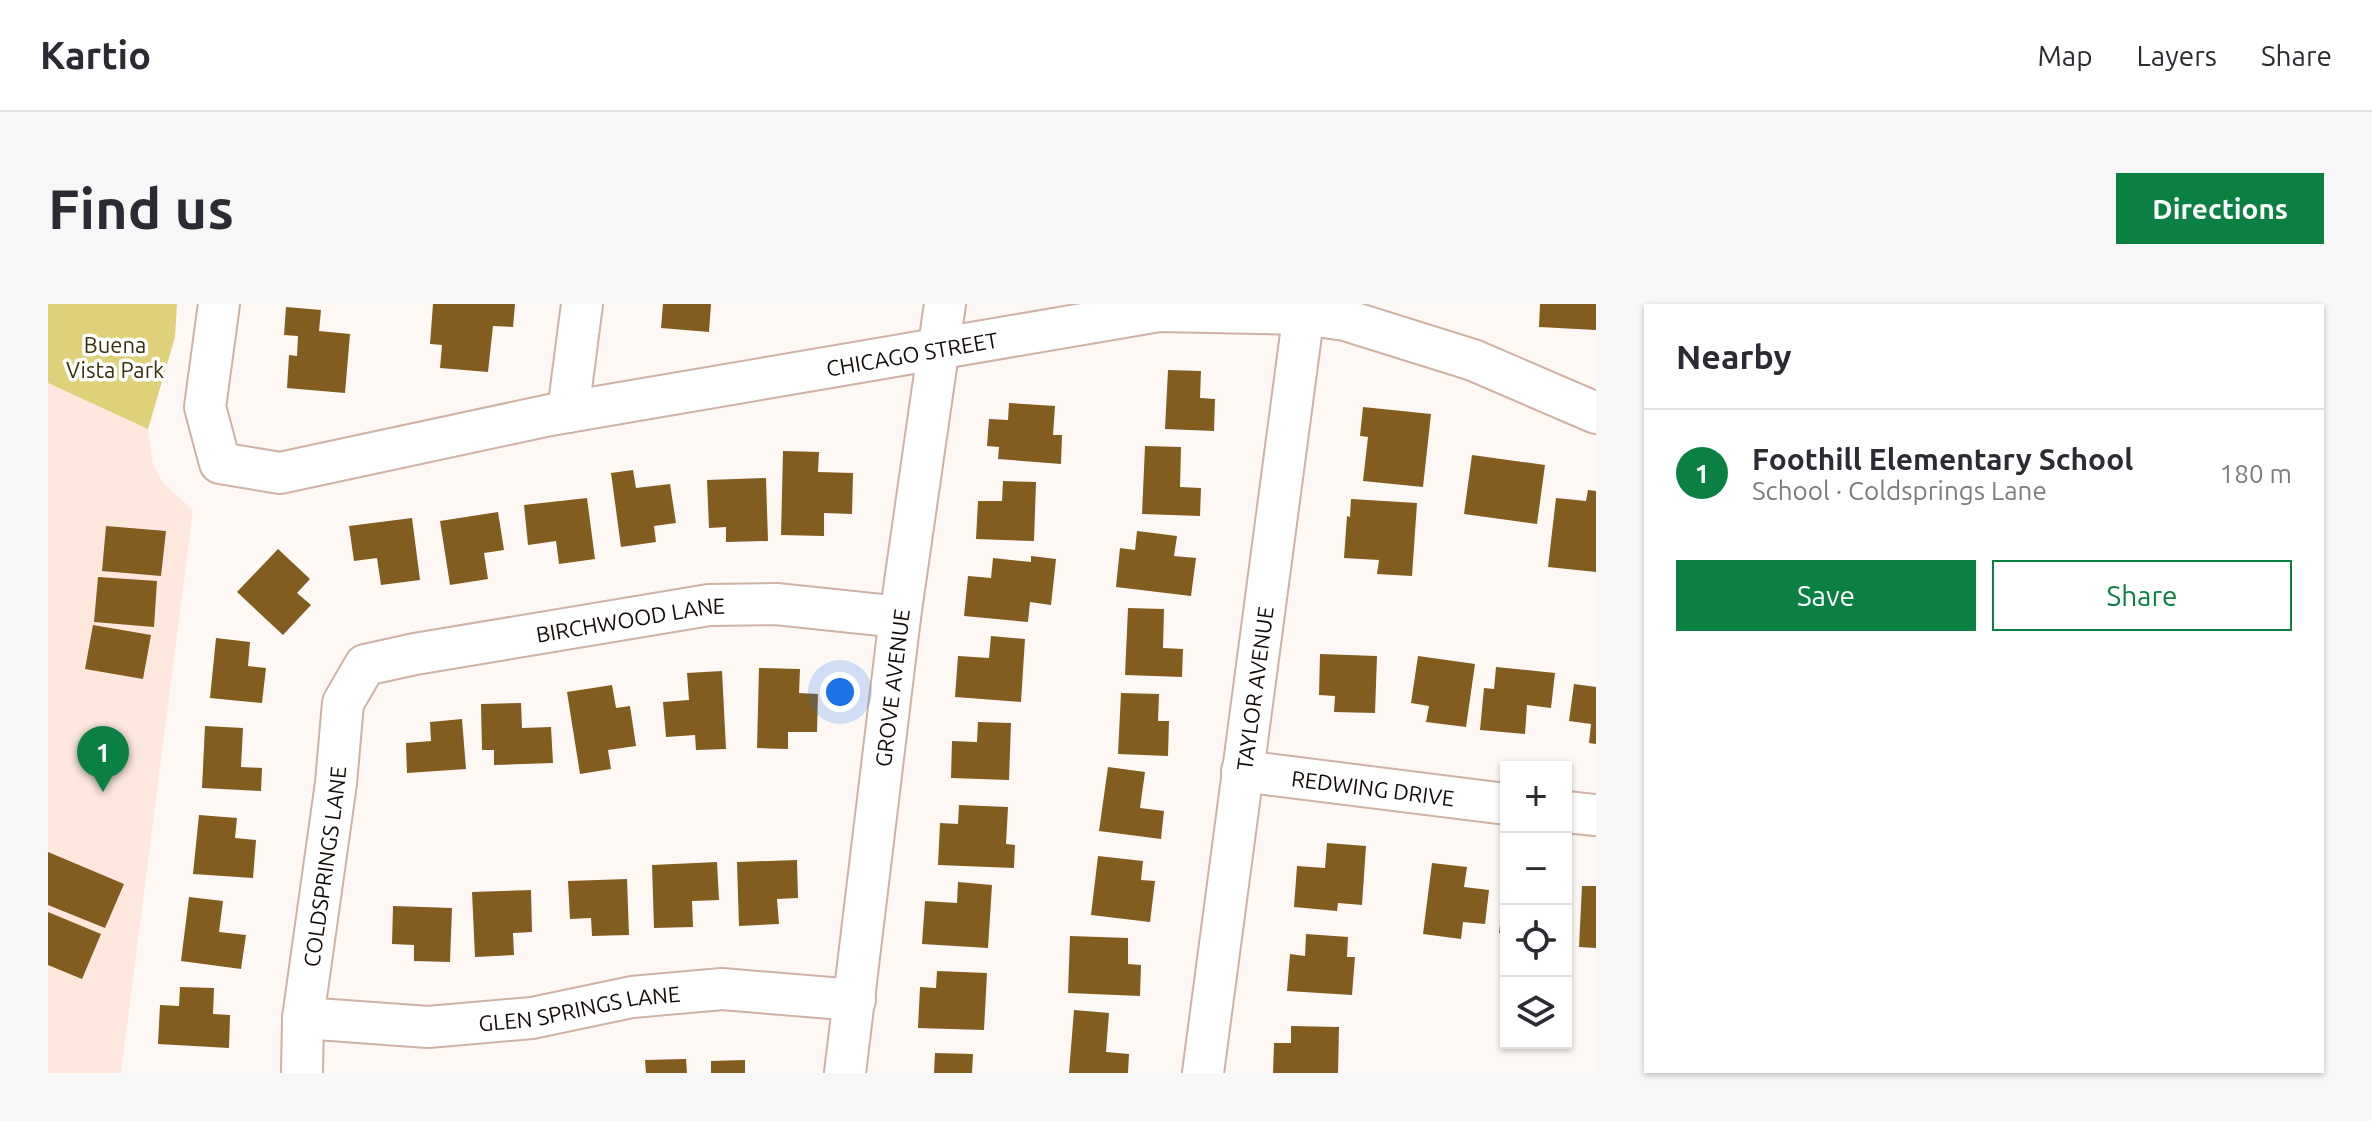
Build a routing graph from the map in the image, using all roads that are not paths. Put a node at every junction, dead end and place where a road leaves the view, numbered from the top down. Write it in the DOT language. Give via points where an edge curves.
graph roads {
  1 [pos="219,304"];
  2 [pos="582,304"];
  3 [pos="945,304"];
  4 [pos="1304,309"];
  5 [pos="939,348"];
  6 [pos="568,412"];
  7 [pos="1596,413"];
  8 [pos="900,617"];
  9 [pos="365,665"];
  10 [pos="1242,771"];
  11 [pos="1500,803"];
  12 [pos="1572,813"];
  13 [pos="1596,815"];
  14 [pos="855,1000"];
  15 [pos="303,1018"];
  16 [pos="302,1073"];
  17 [pos="845,1073"];
  18 [pos="1203,1073"];
  1 -- 6 [label="street, CHICAGO STREET" via="205,407 220,463 280,473"];
  2 -- 6 [label="street"];
  3 -- 5 [label="street, GROVE AVENUE"];
  4 -- 5 [label="street, CHICAGO STREET" via="1159,311"];
  4 -- 7 [label="street, CHICAGO STREET" via="1473,360"];
  4 -- 10 [label="street, TAYLOR AVENUE"];
  5 -- 6 [label="street, CHICAGO STREET"];
  5 -- 8 [label="street, GROVE AVENUE"];
  8 -- 9 [label="street, BIRCHWOOD LANE" via="776,604 709,605"];
  8 -- 14 [label="street, GROVE AVENUE"];
  9 -- 15 [label="street, COLDSPRINGS LANE" via="343,703"];
  10 -- 11 [label="street, REDWING DRIVE"];
  10 -- 18 [label="street, TAYLOR AVENUE"];
  12 -- 13 [label="street"];
  14 -- 15 [label="street, GLEN SPRINGS LANE" via="722,989 632,997 532,1018 428,1027"];
  14 -- 17 [label="street, GROVE AVENUE"];
  15 -- 16 [label="street, COLDSPRINGS LANE"];
}
